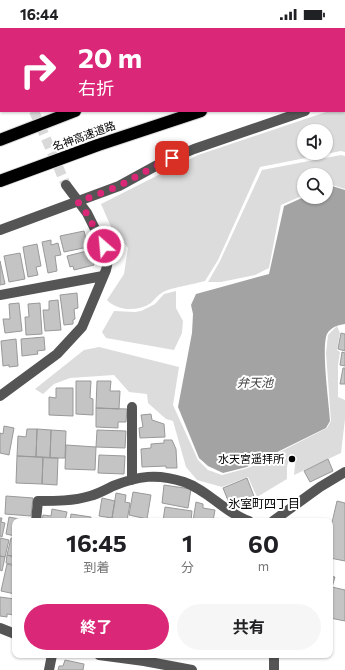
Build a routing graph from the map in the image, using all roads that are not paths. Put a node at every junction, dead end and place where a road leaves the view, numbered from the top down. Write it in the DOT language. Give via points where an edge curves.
graph roads {
  1 [pos="71,112"];
  2 [pos="198,112"];
  3 [pos="302,112"];
  4 [pos="0,140"];
  5 [pos="0,181"];
  6 [pos="66,185"];
  7 [pos="78,202"];
  8 [pos="0,230"];
  9 [pos="103,276"];
  10 [pos="0,295"];
  11 [pos="0,396"];
  12 [pos="132,407"];
  13 [pos="345,472"];
  14 [pos="132,480"];
  15 [pos="36,518"];
  16 [pos="241,518"];
  17 [pos="277,518"];
  18 [pos="0,628"];
  19 [pos="12,633"];
  20 [pos="51,658"];
  21 [pos="122,658"];
  22 [pos="274,658"];
  23 [pos="49,670"];
  24 [pos="192,670"];
  25 [pos="274,670"];
  1 -- 4 [label="highway"];
  2 -- 5 [label="highway, 名神高速道路"];
  3 -- 7 [label="street" via="194,149 161,163 119,186"];
  6 -- 7 [label="street"];
  7 -- 8 [label="street"];
  7 -- 9 [label="street" via="109,257"];
  9 -- 10 [label="street"];
  9 -- 11 [label="street" via="82,328 57,354"];
  12 -- 14 [label="street"];
  13 -- 17 [label="street"];
  14 -- 15 [label="street" via="81,498 38,501"];
  14 -- 16 [label="street" via="146,476 184,482"];
  18 -- 19 [label="street"];
  20 -- 23 [label="street"];
  21 -- 24 [label="street"];
  22 -- 25 [label="street"];
}
